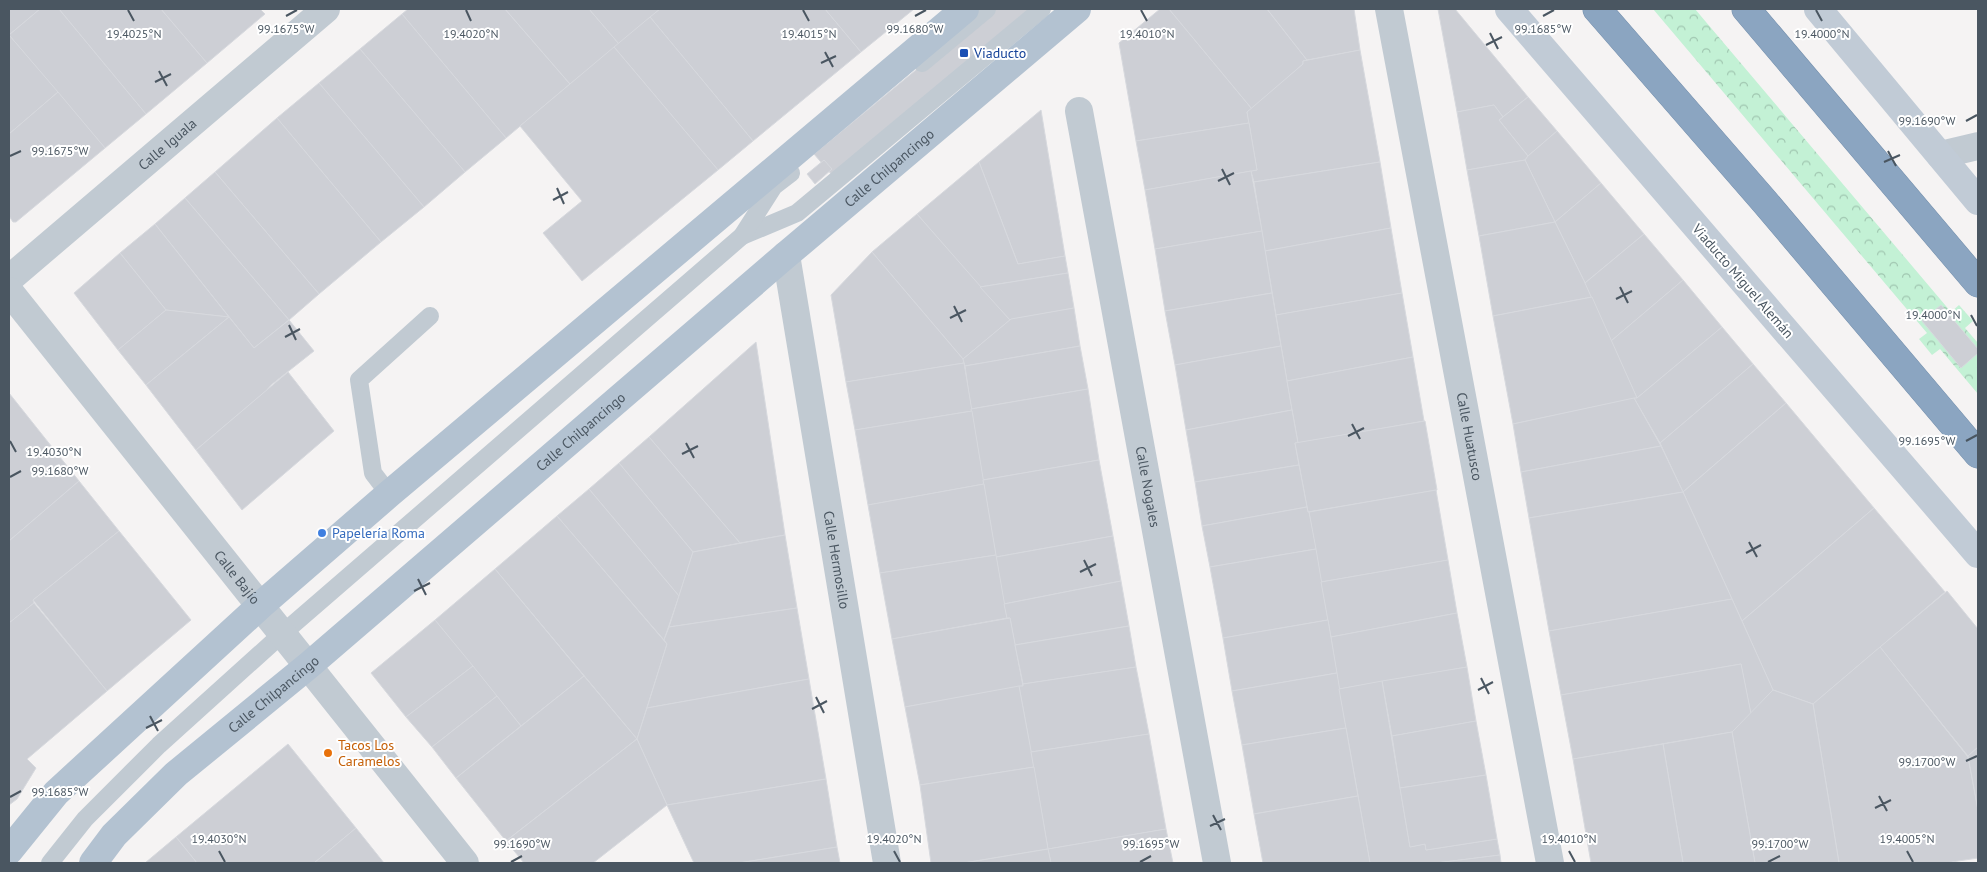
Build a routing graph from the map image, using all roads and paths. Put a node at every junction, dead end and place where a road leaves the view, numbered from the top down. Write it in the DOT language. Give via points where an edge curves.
graph roads {
  1 [pos="326,9"];
  2 [pos="965,9"];
  3 [pos="987,9"];
  4 [pos="1042,9"];
  5 [pos="1078,9"];
  6 [pos="1389,9"];
  7 [pos="1509,9"];
  8 [pos="1597,9"];
  9 [pos="1746,9"];
  10 [pos="1818,9"];
  11 [pos="1079,111"];
  12 [pos="1978,146"];
  13 [pos="1940,154"];
  14 [pos="1978,201"];
  15 [pos="742,236"];
  16 [pos="786,255"];
  17 [pos="9,279"];
  18 [pos="1978,283"];
  19 [pos="9,291"];
  20 [pos="430,316"];
  21 [pos="1978,454"];
  22 [pos="389,494"];
  23 [pos="1978,554"];
  24 [pos="260,605"];
  25 [pos="282,634"];
  26 [pos="308,666"];
  27 [pos="9,851"];
  28 [pos="50,863"];
  29 [pos="93,863"];
  30 [pos="465,863"];
  31 [pos="887,863"];
  32 [pos="1218,863"];
  33 [pos="1550,863"];
  1 -- 17 [label="street, Calle Iguala"];
  2 -- 22 [label="main road"];
  3 -- 15 [label="lane" via="774,186"];
  4 -- 15 [label="lane" via="797,213"];
  5 -- 16 [label="main road, Calle Chilpancingo"];
  6 -- 33 [label="street, Calle Huatusco"];
  7 -- 23 [label="main road, Viaducto Miguel Alemán"];
  8 -- 21 [label="highway"];
  9 -- 18 [label="highway"];
  10 -- 13 [label="main road"];
  11 -- 32 [label="street, Calle Nogales"];
  12 -- 13 [label="street"];
  13 -- 14 [label="main road"];
  15 -- 25 [label="lane"];
  16 -- 26 [label="main road, Calle Chilpancingo"];
  16 -- 31 [label="street, Calle Hermosillo"];
  19 -- 24 [label="street, Calle Bajío"];
  20 -- 22 [label="lane" via="359,380 373,473"];
  22 -- 24 [label="main road"];
  24 -- 25 [label="street, Calle Bajío"];
  24 -- 27 [label="main road" via="56,793"];
  25 -- 26 [label="street, Calle Bajío"];
  25 -- 28 [label="lane" via="152,752 85,819"];
  26 -- 29 [label="main road, Calle Chilpancingo" via="176,774 114,835"];
  26 -- 30 [label="street, Calle Bajío"];
}
